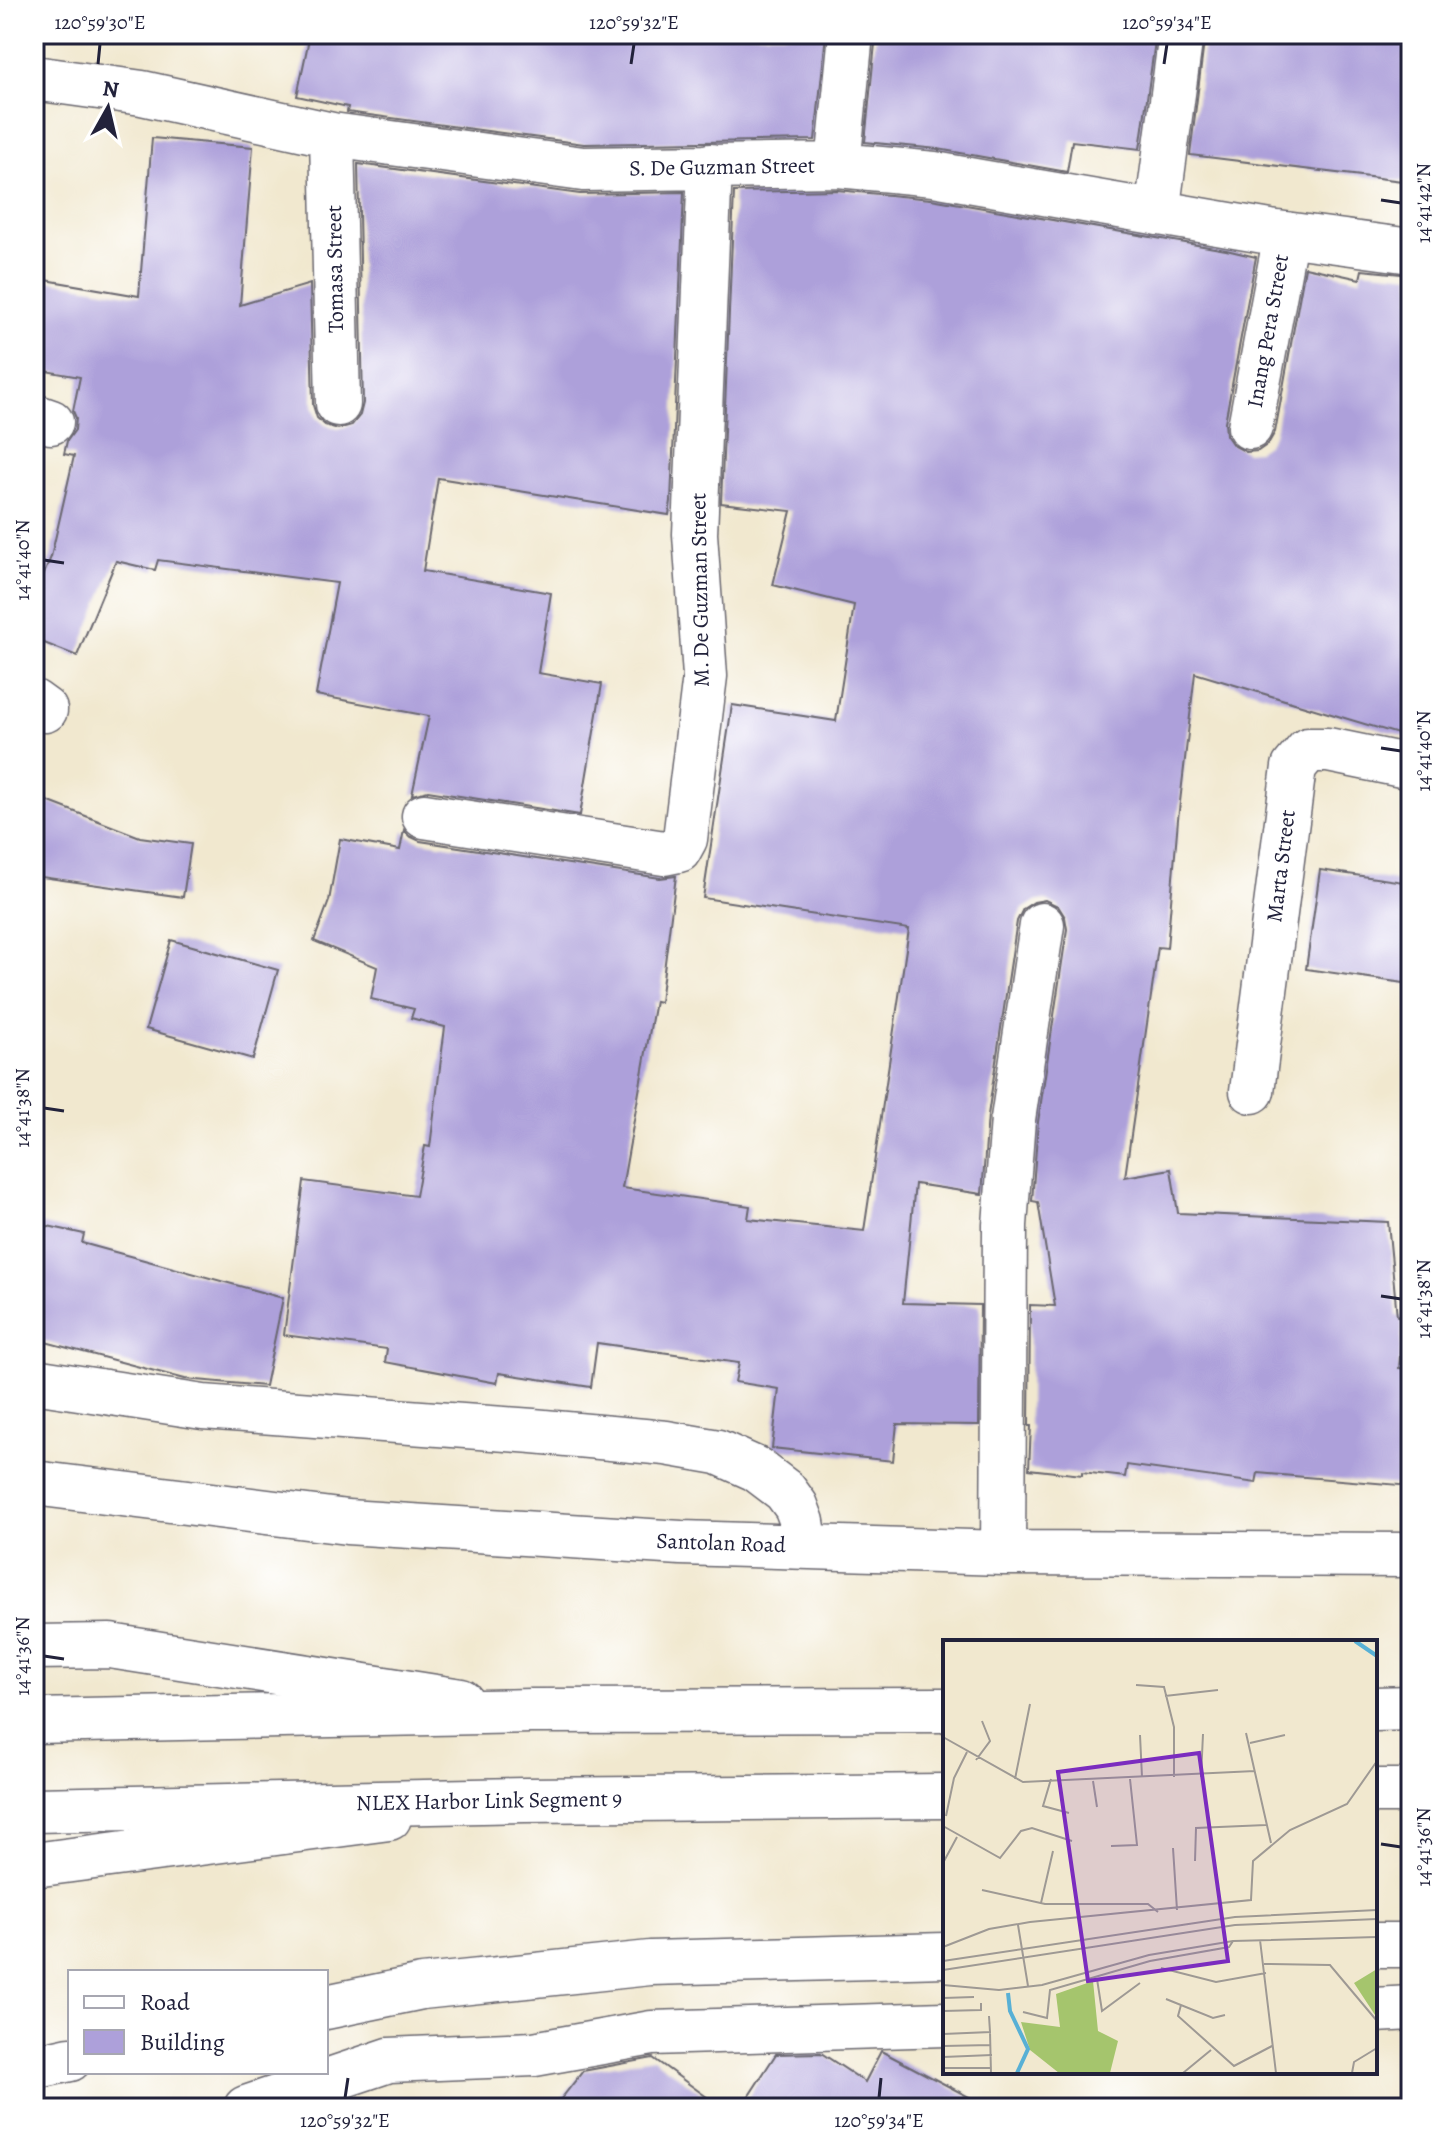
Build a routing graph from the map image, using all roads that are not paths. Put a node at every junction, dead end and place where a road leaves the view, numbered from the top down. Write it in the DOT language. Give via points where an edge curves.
graph roads {
  1 [pos="851,34"];
  2 [pos="1181,34"];
  3 [pos="34,78"];
  4 [pos="332,135"];
  5 [pos="838,165"];
  6 [pos="710,166"];
  7 [pos="1157,213"];
  8 [pos="1286,234"];
  9 [pos="1411,251"];
  10 [pos="338,404"];
  11 [pos="1250,427"];
  12 [pos="1411,767"];
  13 [pos="424,816"];
  14 [pos="1042,925"];
  15 [pos="1252,1091"];
  16 [pos="34,1381"];
  17 [pos="34,1483"];
  18 [pos="806,1546"];
  19 [pos="1003,1553"];
  20 [pos="1411,1555"];
  21 [pos="34,1647"];
  22 [pos="1411,1708"];
  23 [pos="1377,1709"];
  24 [pos="943,1710"];
  25 [pos="531,1711"];
  26 [pos="34,1721"];
  27 [pos="1377,1791"];
  28 [pos="1411,1791"];
  29 [pos="943,1796"];
  30 [pos="525,1800"];
  31 [pos="34,1810"];
  32 [pos="34,1865"];
  33 [pos="1377,1945"];
  34 [pos="1411,1945"];
  35 [pos="943,1955"];
  36 [pos="328,2007"];
  37 [pos="1411,2008"];
  38 [pos="1377,2010"];
  39 [pos="943,2024"];
  40 [pos="68,2059"];
  41 [pos="34,2067"];
  42 [pos="246,2108"];
  1 -- 5 [label="main road"];
  2 -- 7 [label="main road"];
  3 -- 4 [label="main road, S. De Guzman Street" via="142,93"];
  4 -- 6 [label="main road, S. De Guzman Street" via="583,169"];
  4 -- 10 [label="main road, Tomasa Street"];
  5 -- 6 [label="main road, S. De Guzman Street"];
  5 -- 7 [label="main road, S. De Guzman Street" via="934,174"];
  6 -- 13 [label="main road, M. De Guzman Street" via="695,534 705,676 685,839 679,850 664,853"];
  7 -- 8 [label="main road, S. De Guzman Street"];
  8 -- 9 [label="main road, S. De Guzman Street"];
  8 -- 11 [label="main road, Inang Pera Street"];
  12 -- 15 [label="main road, Marta Street" via="1328,750 1308,750 1294,767"];
  14 -- 19 [label="main road" via="1013,1119 1005,1225"];
  16 -- 18 [label="main road" via="203,1407 533,1431 718,1452 756,1469 785,1491 796,1506"];
  17 -- 18 [label="main road, Santolan Road" via="347,1522"];
  18 -- 19 [label="main road, Santolan Road"];
  19 -- 20 [label="main road, Santolan Road"];
  21 -- 25 [label="main road" via="110,1646"];
  22 -- 23 [label="main road"];
  24 -- 25 [label="main road"];
  25 -- 26 [label="main road"];
  27 -- 28 [label="main road"];
  29 -- 30 [label="main road, NLEX Harbor Link Segment 9"];
  30 -- 31 [label="main road, NLEX Harbor Link Segment 9"];
  30 -- 32 [label="main road"];
  33 -- 34 [label="main road"];
  35 -- 36 [label="main road" via="650,1963 422,1987"];
  37 -- 38 [label="main road"];
  39 -- 42 [label="main road" via="652,2033 534,2054 389,2060"];
  40 -- 41 [label="main road"];
}
